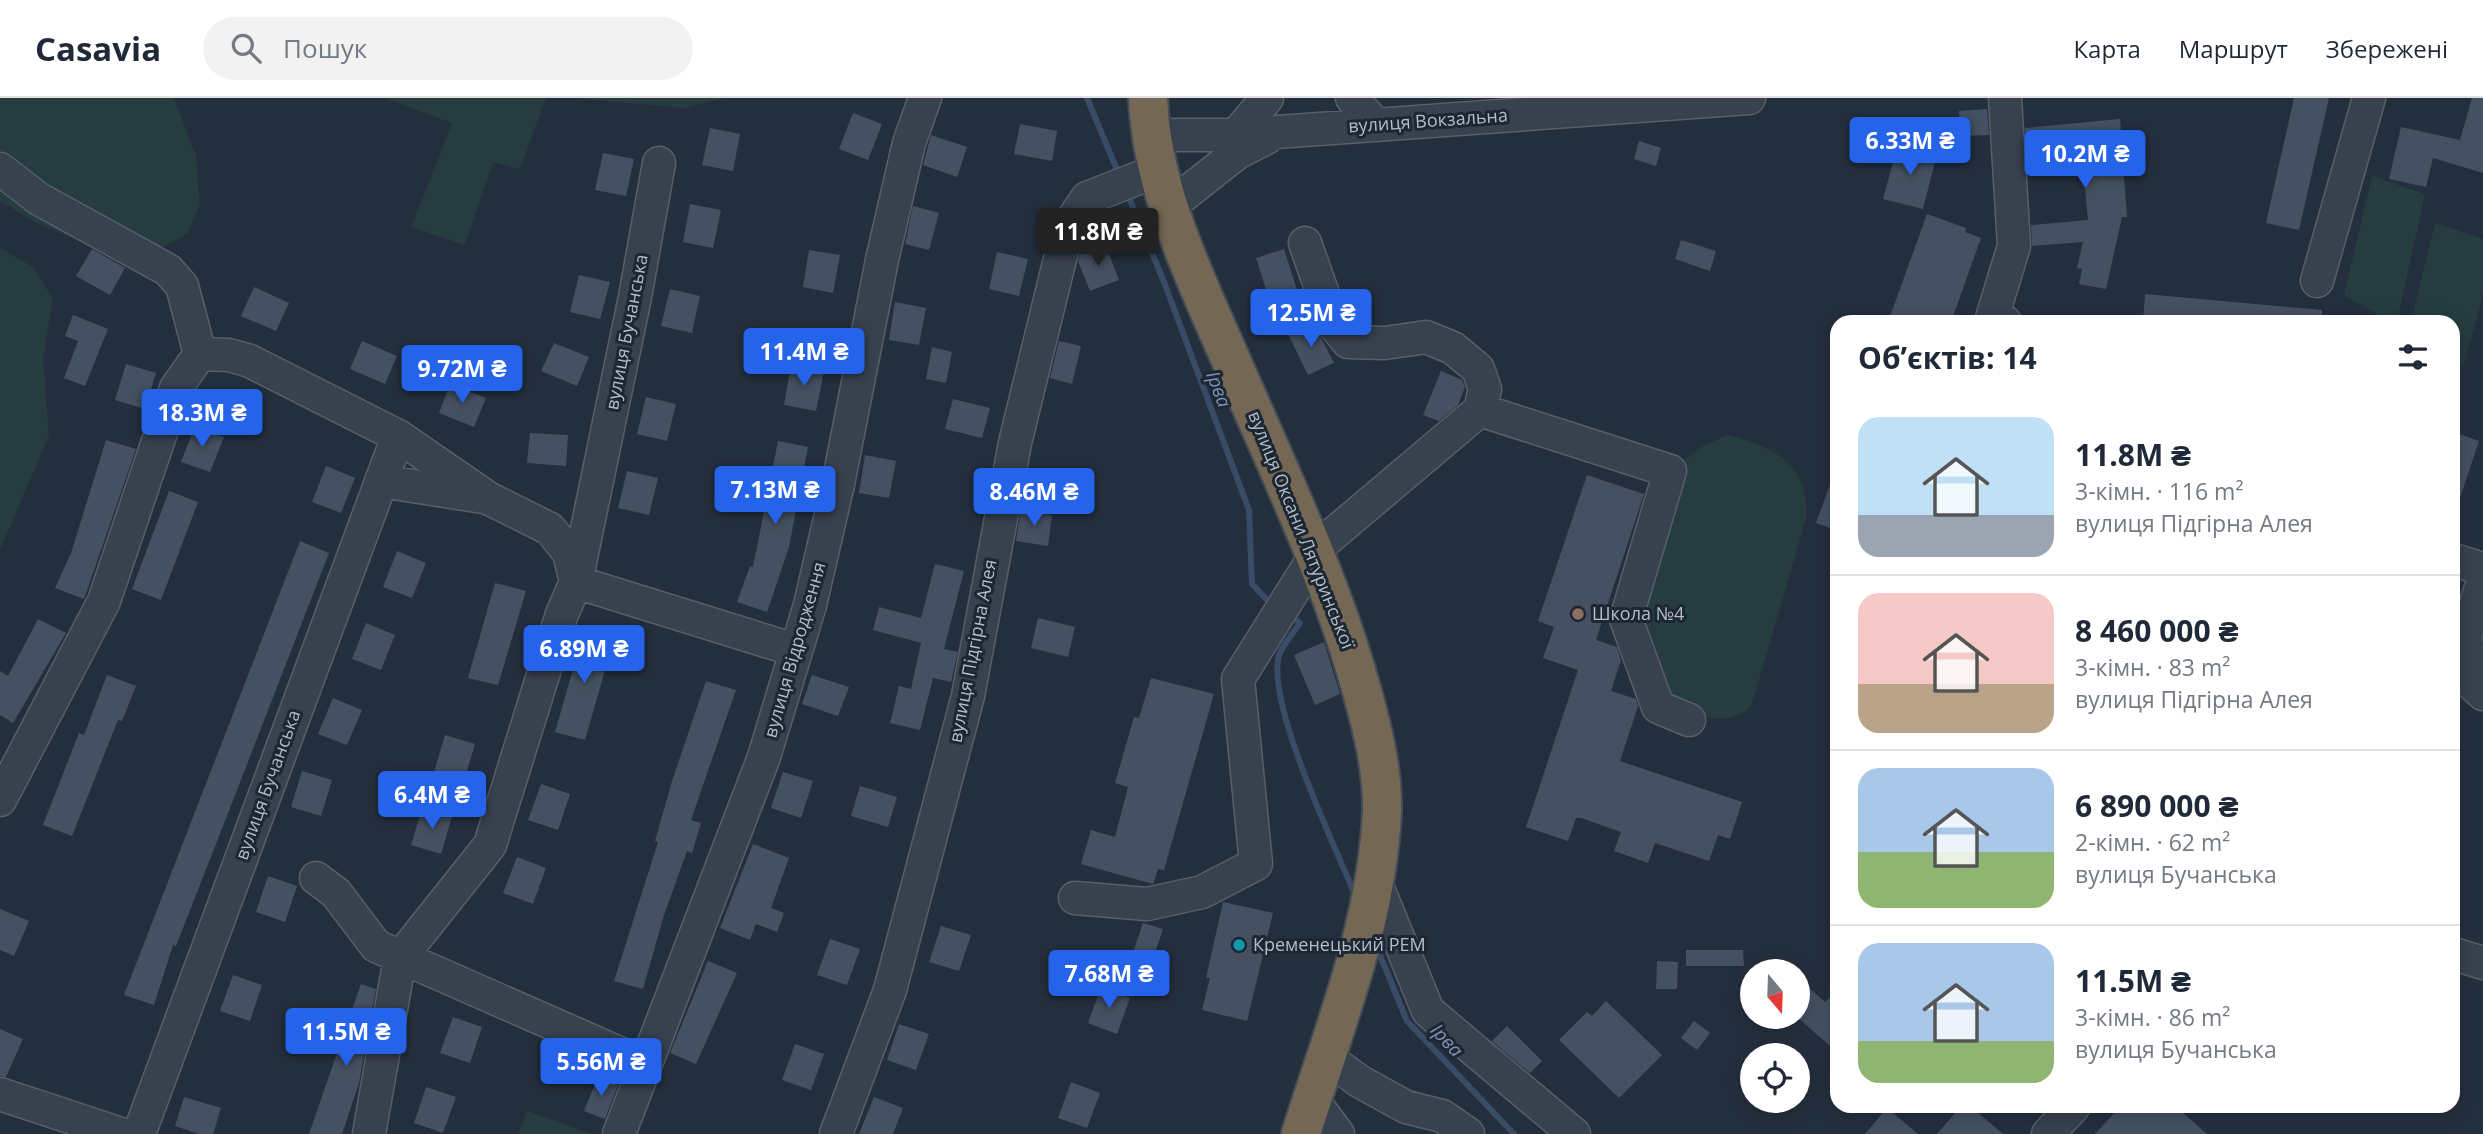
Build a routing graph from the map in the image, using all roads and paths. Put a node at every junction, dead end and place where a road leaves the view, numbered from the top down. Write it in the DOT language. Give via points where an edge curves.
graph roads {
  1 [pos="925,98"];
  2 [pos="1267,98"];
  3 [pos="1352,98"];
  4 [pos="1748,98"];
  5 [pos="2005,98"];
  6 [pos="2368,98"];
  7 [pos="1376,125"];
  8 [pos="1278,132"];
  9 [pos="1152,134"];
  10 [pos="1236,135"];
  11 [pos="659,163"];
  12 [pos="0,169"];
  13 [pos="1170,206"];
  14 [pos="1304,243"];
  15 [pos="2316,281"];
  16 [pos="1993,315"];
  17 [pos="200,354"];
  18 [pos="1480,410"];
  19 [pos="398,436"];
  20 [pos="381,481"];
  21 [pos="488,498"];
  22 [pos="1313,550"];
  23 [pos="2460,562"];
  24 [pos="2483,569"];
  25 [pos="2483,581"];
  26 [pos="576,582"];
  27 [pos="795,650"];
  28 [pos="2469,694"];
  29 [pos="1689,720"];
  30 [pos="0,800"];
  31 [pos="316,878"];
  32 [pos="1375,881"];
  33 [pos="1075,898"];
  34 [pos="2460,956"];
  35 [pos="400,958"];
  36 [pos="2483,963"];
  37 [pos="1325,1056"];
  38 [pos="644,1064"];
  39 [pos="0,1094"];
  40 [pos="2068,1113"];
  41 [pos="1306,1117"];
  42 [pos="121,1134"];
  43 [pos="139,1134"];
  44 [pos="369,1134"];
  45 [pos="620,1134"];
  46 [pos="835,1134"];
  47 [pos="1338,1134"];
  48 [pos="1468,1134"];
  49 [pos="1574,1134"];
  50 [pos="2048,1134"];
  1 -- 27 [label="street, вулиця Відродження" via="909,143 835,498"];
  2 -- 10 [label="street"];
  3 -- 7 [label="street"];
  4 -- 7 [label="street, вулиця Вокзальна"];
  5 -- 16 [label="street" via="2014,246"];
  6 -- 15 [label="street"];
  7 -- 8 [label="street, вулиця Вокзальна"];
  8 -- 10 [label="street, вулиця Вокзальна"];
  8 -- 13 [label="street" via="1237,153"];
  9 -- 10 [label="street, вулиця Вокзальна"];
  9 -- 13 [label="highway, вулиця Оксани Лятуринської"];
  9 -- 46 [label="street, вулиця Підгірна Алея" via="1087,198 1068,226 1015,443 968,696 890,990"];
  11 -- 26 [label="street, вулиця Бучанська"];
  12 -- 17 [label="street" via="39,199 168,270 182,286"];
  13 -- 22 [label="highway, вулиця Оксани Лятуринської" via="1184,252"];
  14 -- 18 [label="street" via="1334,325 1348,342 1426,337 1453,348 1478,369 1485,389"];
  17 -- 19 [label="street" via="250,361"];
  17 -- 30 [label="street" via="176,388 104,601"];
  18 -- 22 [label="street"];
  18 -- 29 [label="street" via="1670,471 1626,619 1658,707"];
  19 -- 20 [label="street, вулиця Бучанська"];
  19 -- 21 [label="street"];
  20 -- 21 [label="street"];
  20 -- 43 [label="street, вулиця Бучанська"];
  21 -- 26 [label="street" via="550,529 569,552"];
  22 -- 32 [label="highway, вулиця Оксани Лятуринської" via="1344,626 1374,735 1382,809"];
  22 -- 33 [label="street" via="1238,679 1256,864 1202,892 1147,904"];
  23 -- 24 [label="street"];
  25 -- 28 [label="street" via="2466,635"];
  26 -- 27 [label="street"];
  26 -- 35 [label="street, вулиця Бучанська" via="490,845"];
  27 -- 38 [label="street, вулиця Відродження" via="750,794"];
  31 -- 35 [label="street" via="336,893 376,946"];
  32 -- 37 [label="highway, вулиця Оксани Лятуринської" via="1357,962"];
  32 -- 49 [label="street" via="1428,1011"];
  34 -- 36 [label="street"];
  35 -- 38 [label="street"];
  35 -- 44 [label="street, вулиця Бучанська"];
  37 -- 41 [label="highway, вулиця Оксани Лятуринської"];
  37 -- 48 [label="street" via="1406,1107 1442,1116"];
  38 -- 45 [label="street, вулиця Відродження"];
  39 -- 42 [label="street"];
  40 -- 50 [label="street"];
  41 -- 47 [label="street"];
}
